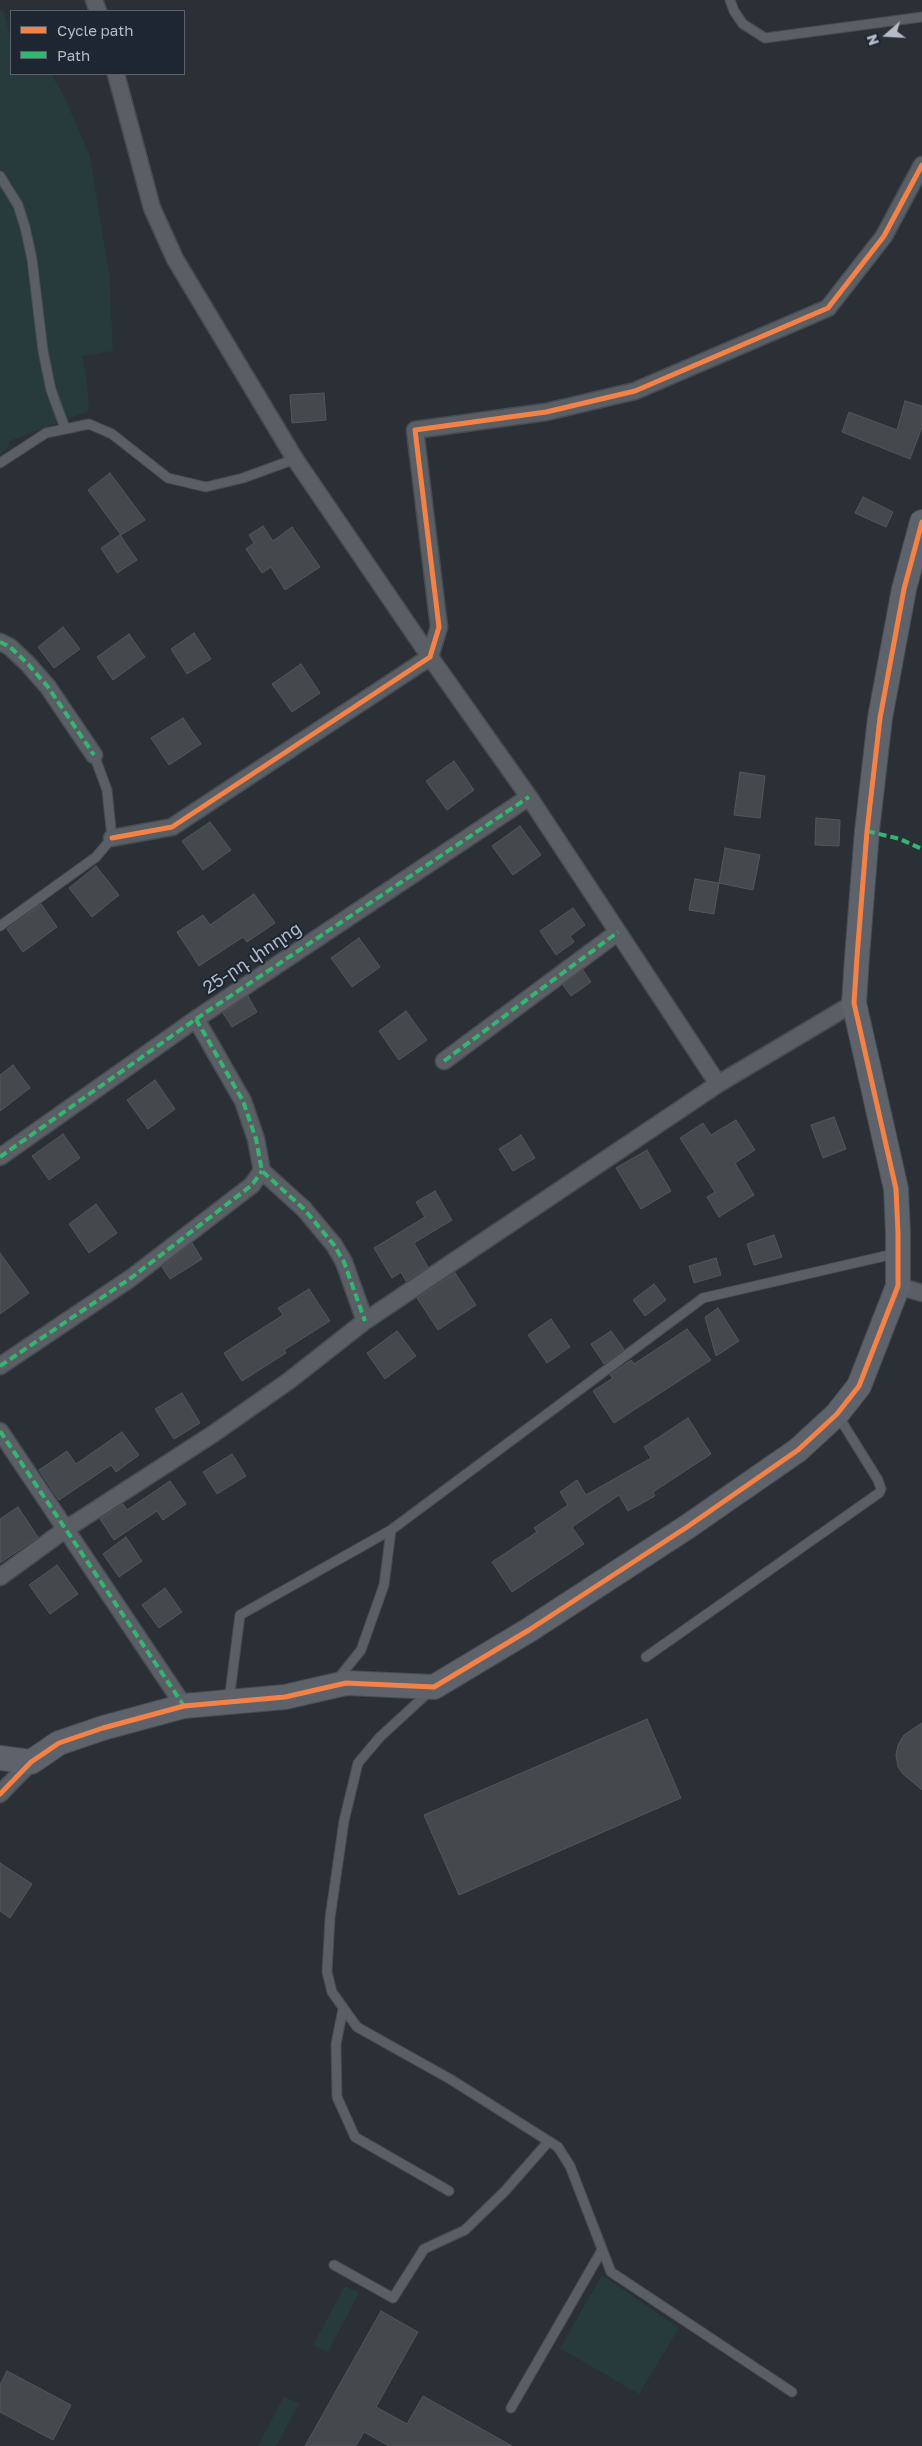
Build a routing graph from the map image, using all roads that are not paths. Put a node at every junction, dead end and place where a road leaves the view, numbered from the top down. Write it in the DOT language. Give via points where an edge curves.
graph roads {
  1 [pos="730,0"];
  2 [pos="922,17"];
  3 [pos="116,75"];
  4 [pos="922,165"];
  5 [pos="0,176"];
  6 [pos="65,428"];
  7 [pos="295,459"];
  8 [pos="0,464"];
  9 [pos="922,522"];
  10 [pos="0,642"];
  11 [pos="430,657"];
  12 [pos="94,755"];
  13 [pos="529,797"];
  14 [pos="112,838"];
  15 [pos="0,926"];
  16 [pos="618,932"];
  17 [pos="854,1003"];
  18 [pos="196,1019"];
  19 [pos="444,1061"];
  20 [pos="718,1084"];
  21 [pos="0,1157"];
  22 [pos="262,1171"];
  23 [pos="898,1252"];
  24 [pos="898,1286"];
  25 [pos="922,1293"];
  26 [pos="365,1321"];
  27 [pos="0,1366"];
  28 [pos="837,1414"];
  29 [pos="0,1431"];
  30 [pos="66,1529"];
  31 [pos="391,1530"];
  32 [pos="0,1577"];
  33 [pos="646,1657"];
  34 [pos="333,1685"];
  35 [pos="434,1687"];
  36 [pos="229,1702"];
  37 [pos="184,1706"];
  38 [pos="0,1758"];
  39 [pos="31,1762"];
  40 [pos="0,1794"];
  41 [pos="342,2009"];
  42 [pos="549,2141"];
  43 [pos="449,2191"];
  44 [pos="602,2250"];
  45 [pos="334,2266"];
  46 [pos="792,2392"];
  47 [pos="511,2408"];
  1 -- 2 [label="lane" via="744,24 765,38"];
  3 -- 7 [label="street" via="152,208 175,259"];
  4 -- 11 [label="street" via="884,236 828,308 635,391 546,412 415,430 439,627"];
  5 -- 6 [label="lane" via="18,205 25,227 43,351 51,390"];
  6 -- 7 [label="lane" via="89,424 112,434 168,478 206,487 243,478"];
  6 -- 8 [label="lane" via="46,432"];
  7 -- 11 [label="street"];
  9 -- 17 [label="street" via="904,588 880,718 867,831"];
  10 -- 12 [label="street" via="10,647 48,687"];
  11 -- 13 [label="street"];
  11 -- 14 [label="street" via="172,827"];
  12 -- 14 [label="lane" via="107,790"];
  13 -- 16 [label="street"];
  13 -- 18 [label="street, 25-րդ փողոց"];
  14 -- 15 [label="lane" via="96,857"];
  16 -- 19 [label="street"];
  16 -- 20 [label="street"];
  17 -- 20 [label="street"];
  17 -- 23 [label="street" via="896,1189"];
  18 -- 21 [label="street, 25-րդ փողոց"];
  18 -- 22 [label="street" via="244,1101"];
  20 -- 26 [label="street"];
  22 -- 26 [label="street" via="304,1210 334,1244 344,1262"];
  22 -- 27 [label="street" via="252,1185 131,1278"];
  23 -- 24 [label="street"];
  23 -- 31 [label="lane" via="703,1298"];
  24 -- 25 [label="street"];
  24 -- 28 [label="street" via="859,1386"];
  26 -- 30 [label="street" via="290,1380 220,1429"];
  28 -- 33 [label="lane" via="878,1480 879,1493"];
  28 -- 35 [label="street" via="798,1450 687,1526 529,1630"];
  29 -- 30 [label="street"];
  30 -- 32 [label="street"];
  30 -- 37 [label="street"];
  31 -- 34 [label="lane" via="384,1585 360,1650"];
  31 -- 36 [label="lane" via="240,1614"];
  34 -- 35 [label="street"];
  34 -- 36 [label="street" via="285,1697"];
  35 -- 41 [label="lane" via="358,1763 344,1821 330,1918 327,1972 332,1992"];
  36 -- 37 [label="street"];
  37 -- 39 [label="street" via="59,1743"];
  38 -- 39 [label="street"];
  39 -- 40 [label="street"];
  41 -- 42 [label="lane" via="357,2027 450,2079"];
  41 -- 43 [label="lane" via="336,2044 337,2097 355,2137"];
  42 -- 44 [label="lane" via="558,2147 570,2166"];
  42 -- 45 [label="lane" via="465,2230 424,2249 393,2298"];
  44 -- 46 [label="lane" via="611,2272"];
  44 -- 47 [label="lane"];
}
